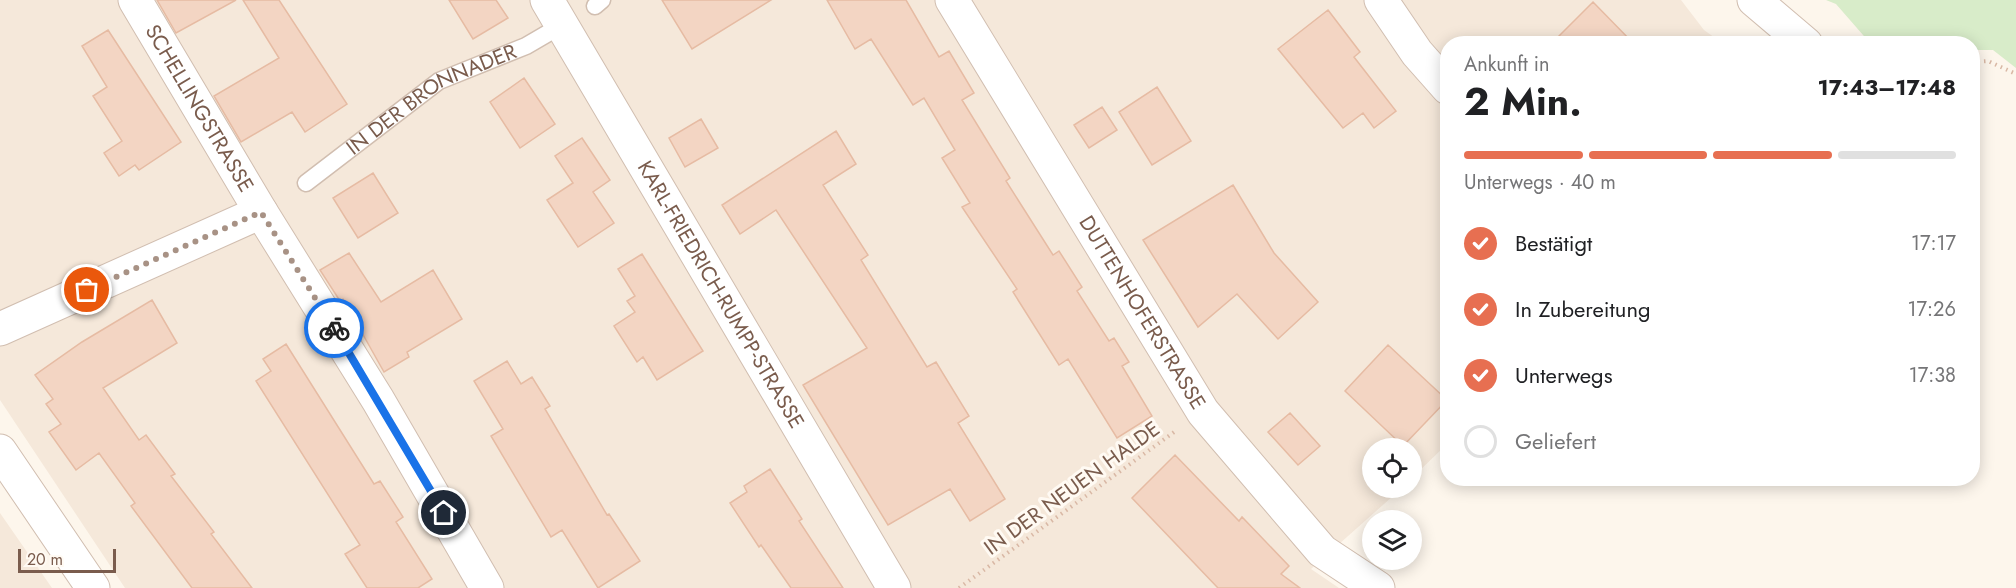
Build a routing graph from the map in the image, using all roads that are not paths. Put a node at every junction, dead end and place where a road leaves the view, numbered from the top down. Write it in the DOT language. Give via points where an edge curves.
graph roads {
  1 [pos="135,0"];
  2 [pos="952,0"];
  3 [pos="1381,0"];
  4 [pos="1754,0"];
  5 [pos="555,12"];
  6 [pos="1797,36"];
  7 [pos="1440,79"];
  8 [pos="306,183"];
  9 [pos="261,212"];
  10 [pos="0,329"];
  11 [pos="0,451"];
  12 [pos="93,588"];
  13 [pos="487,588"];
  14 [pos="894,588"];
  15 [pos="1378,588"];
  1 -- 9 [label="street, SCHELLINGSTRASSE"];
  2 -- 15 [label="street, DUTTENHOFERSTRASSE" via="1203,411 1322,551"];
  3 -- 7 [label="street"];
  4 -- 6 [label="street"];
  5 -- 8 [label="lane, IN DER BRONNADER" via="526,46 439,81"];
  5 -- 14 [label="street, KARL-FRIEDRICH-RUMPP-STRASSE"];
  9 -- 10 [label="street"];
  9 -- 13 [label="street, SCHELLINGSTRASSE" via="378,400"];
  11 -- 12 [label="street"];
}
